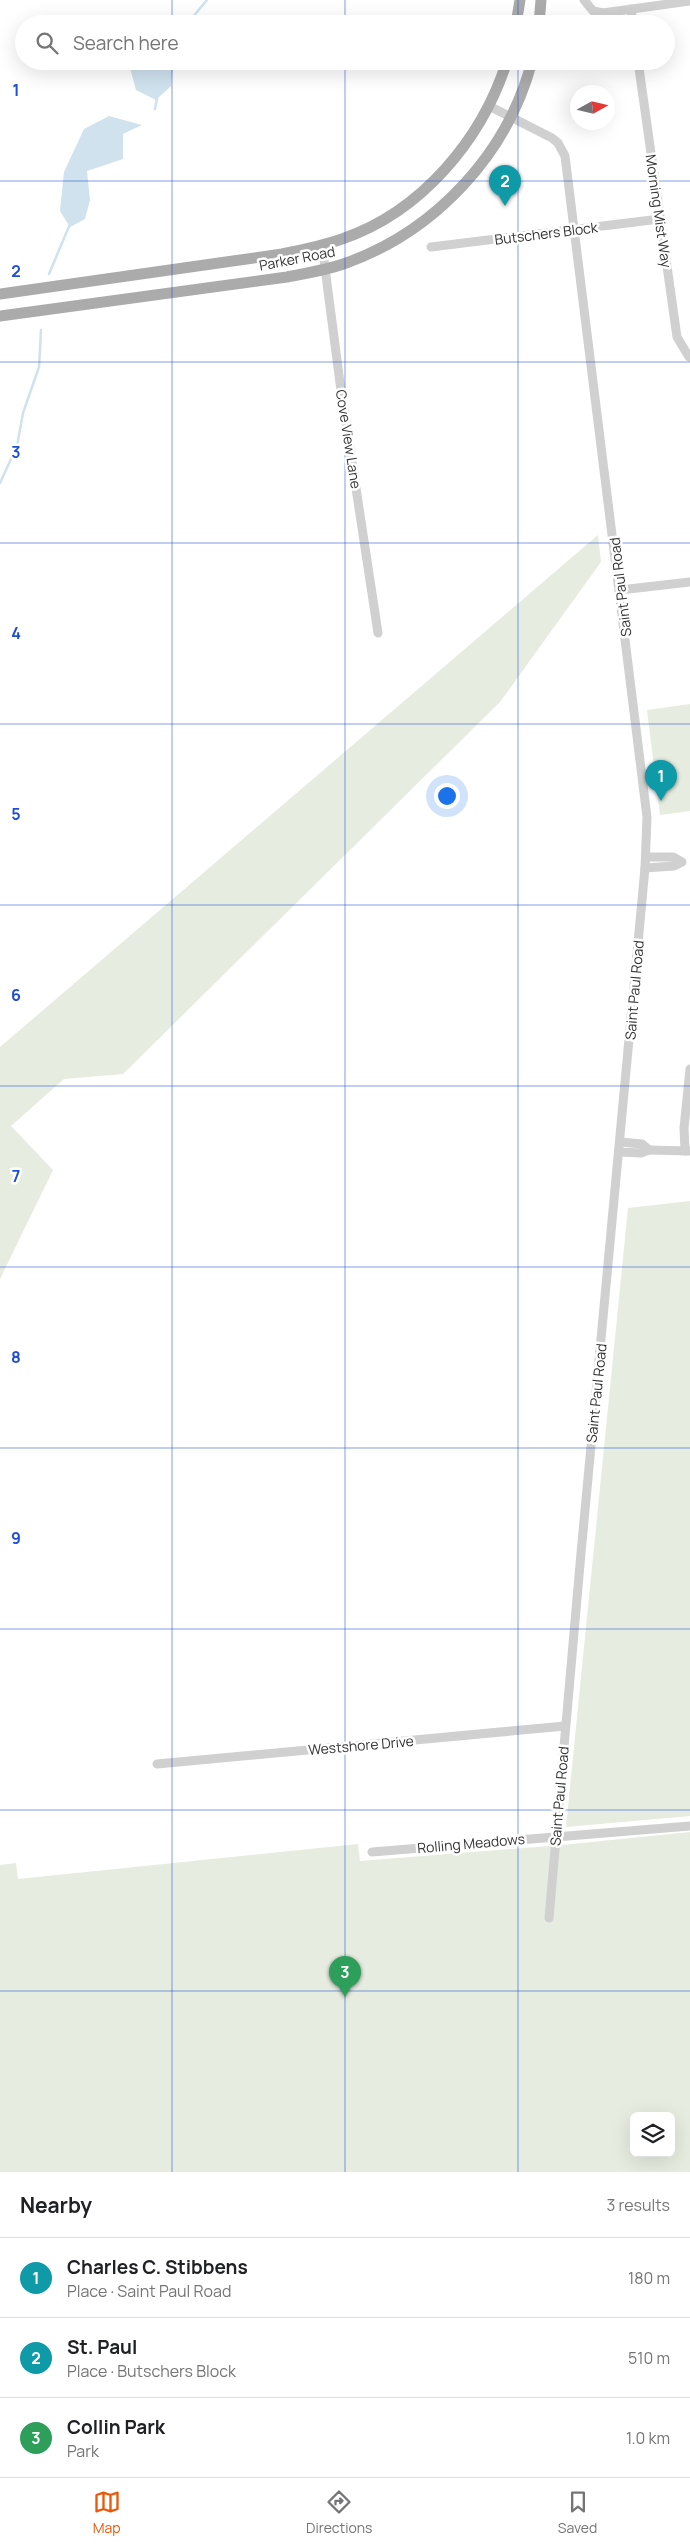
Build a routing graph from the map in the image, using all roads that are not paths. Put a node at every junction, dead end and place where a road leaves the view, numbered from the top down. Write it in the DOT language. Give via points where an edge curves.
graph roads {
  1 [pos="520,0"];
  2 [pos="541,0"];
  3 [pos="584,0"];
  4 [pos="690,1"];
  5 [pos="631,9"];
  6 [pos="518,15"];
  7 [pos="540,15"];
  8 [pos="632,15"];
  9 [pos="503,70"];
  10 [pos="529,70"];
  11 [pos="639,70"];
  12 [pos="489,106"];
  13 [pos="511,116"];
  14 [pos="660,219"];
  15 [pos="576,230"];
  16 [pos="322,245"];
  17 [pos="431,247"];
  18 [pos="326,270"];
  19 [pos="0,294"];
  20 [pos="0,316"];
  21 [pos="690,357"];
  22 [pos="690,582"];
  23 [pos="620,590"];
  24 [pos="378,633"];
  25 [pos="646,857"];
  26 [pos="686,862"];
  27 [pos="646,868"];
  28 [pos="690,1069"];
  29 [pos="619,1147"];
  30 [pos="687,1151"];
  31 [pos="565,1726"];
  32 [pos="157,1764"];
  33 [pos="690,1826"];
  34 [pos="556,1836"];
  35 [pos="372,1852"];
  36 [pos="549,1918"];
  1 -- 6 [label="main road"];
  2 -- 7 [label="main road"];
  3 -- 5 [label="street" via="588,8 598,12"];
  4 -- 5 [label="street"];
  5 -- 8 [label="street"];
  9 -- 12 [label="main road, Parker Road"];
  10 -- 13 [label="main road, Parker Road"];
  11 -- 14 [label="street, Morning Mist Way"];
  12 -- 13 [label="street, Saint Paul Road"];
  12 -- 16 [label="main road, Parker Road" via="469,141 437,178 413,198 371,226"];
  13 -- 15 [label="street, Saint Paul Road" via="552,138 562,149"];
  13 -- 18 [label="main road, Parker Road" via="485,159 437,210 374,251"];
  14 -- 15 [label="street, Butschers Block"];
  14 -- 21 [label="street, Morning Mist Way" via="677,337"];
  15 -- 17 [label="street, Butschers Block"];
  15 -- 23 [label="street, Saint Paul Road"];
  16 -- 18 [label="street, Cove View Lane"];
  16 -- 19 [label="main road, Parker Road" via="282,254"];
  18 -- 20 [label="main road, Parker Road"];
  18 -- 24 [label="street, Cove View Lane"];
  22 -- 23 [label="street"];
  23 -- 25 [label="street, Saint Paul Road" via="646,803"];
  25 -- 26 [label="street"];
  25 -- 27 [label="street, Saint Paul Road"];
  26 -- 27 [label="street"];
  27 -- 29 [label="street, Saint Paul Road"];
  28 -- 30 [label="street"];
  29 -- 30 [label="street" via="642,1144 649,1150"];
  29 -- 31 [label="street, Saint Paul Road"];
  31 -- 32 [label="street, Westshore Drive"];
  31 -- 34 [label="street, Saint Paul Road"];
  33 -- 34 [label="street, Rolling Meadows" via="604,1835"];
  34 -- 35 [label="street, Rolling Meadows"];
  34 -- 36 [label="street, Saint Paul Road"];
}
